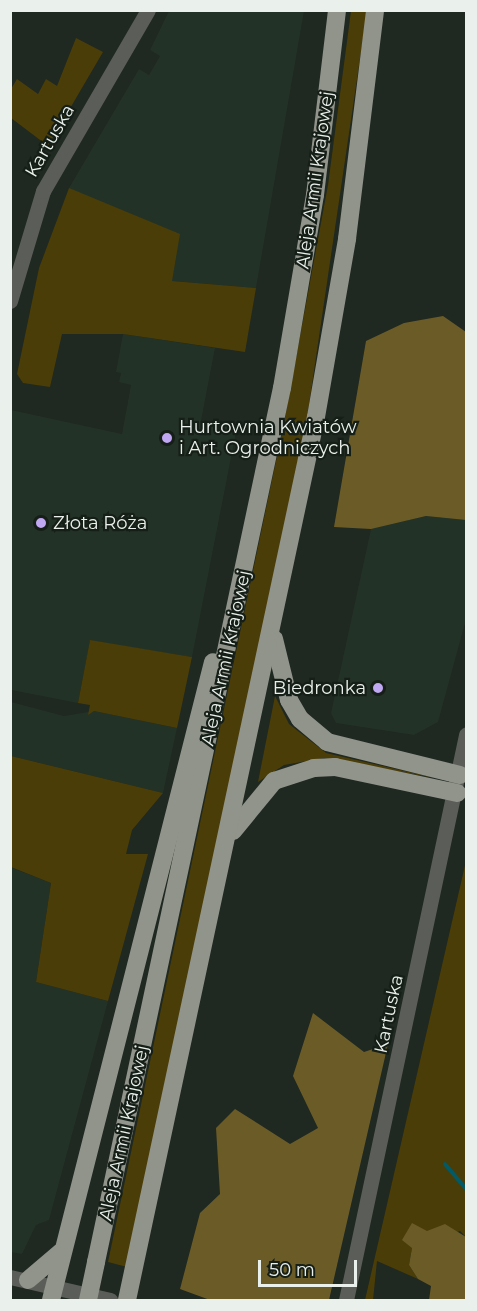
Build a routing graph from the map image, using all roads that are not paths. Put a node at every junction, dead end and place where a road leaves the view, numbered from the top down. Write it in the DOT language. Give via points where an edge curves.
graph roads {
  1 [pos="148,10"];
  2 [pos="337,10"];
  3 [pos="375,10"];
  4 [pos="10,301"];
  5 [pos="237,607"];
  6 [pos="272,625"];
  7 [pos="466,735"];
  8 [pos="460,775"];
  9 [pos="457,793"];
  10 [pos="228,837"];
  11 [pos="61,1252"];
  12 [pos="19,1278"];
  13 [pos="52,1293"];
  14 [pos="88,1300"];
  15 [pos="110,1300"];
  16 [pos="127,1300"];
  17 [pos="346,1300"];
  1 -- 4 [label="street, Kartuska" via="44,191"];
  2 -- 5 [label="main road, Aleja Armii Krajowej" via="300,290"];
  3 -- 6 [label="main road" via="338,294"];
  5 -- 11 [label="main road" via="225,616"];
  5 -- 14 [label="main road, Aleja Armii Krajowej, bridge"];
  6 -- 8 [label="main road" via="289,700 300,719 327,742"];
  6 -- 10 [label="main road"];
  7 -- 8 [label="street, Kartuska"];
  8 -- 9 [label="street, Kartuska"];
  9 -- 10 [label="main road" via="335,767 314,768 274,781"];
  9 -- 17 [label="street, Kartuska"];
  10 -- 16 [label="main road"];
  11 -- 12 [label="main road"];
  11 -- 13 [label="main road"];
  12 -- 13 [label="street"];
  13 -- 15 [label="street"];
}
